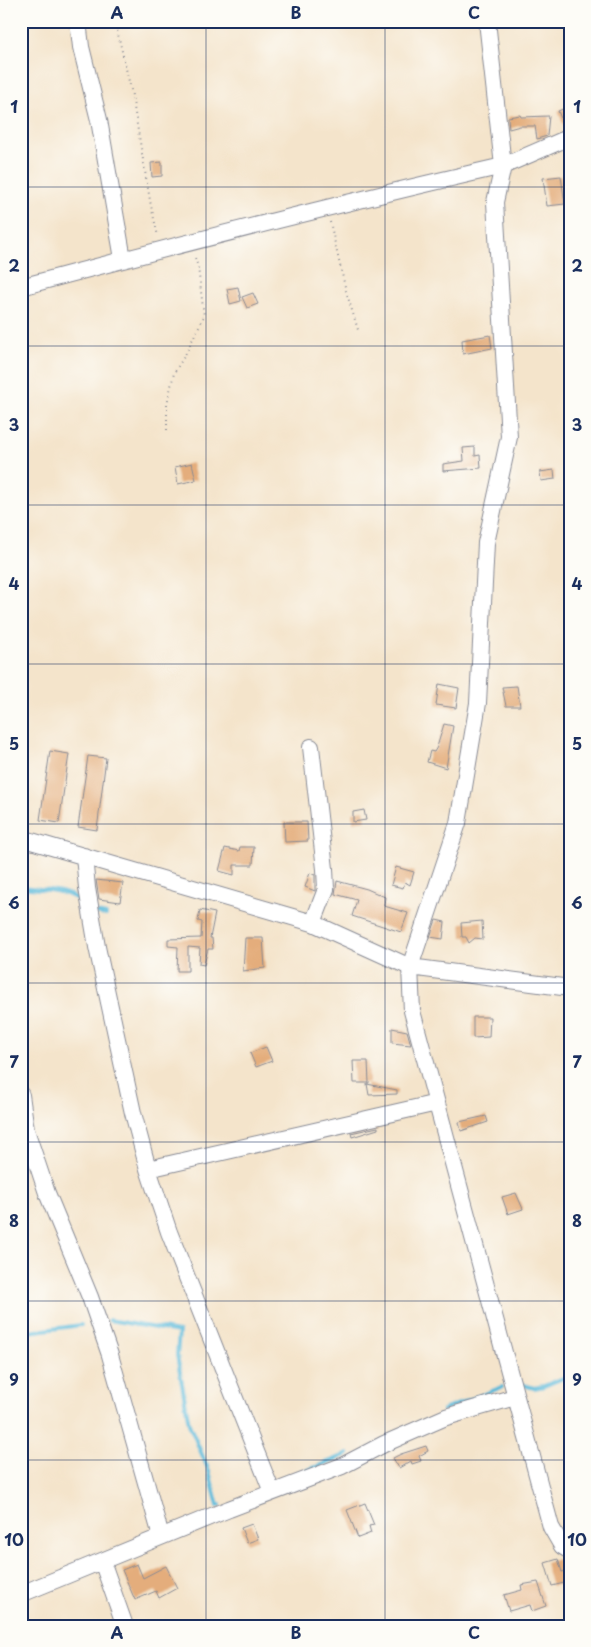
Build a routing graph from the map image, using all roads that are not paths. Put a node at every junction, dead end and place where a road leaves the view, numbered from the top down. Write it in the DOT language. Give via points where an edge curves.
graph roads {
  1 [pos="78,21"];
  2 [pos="487,21"];
  3 [pos="570,137"];
  4 [pos="503,166"];
  5 [pos="123,259"];
  6 [pos="21,287"];
  7 [pos="311,747"];
  8 [pos="21,838"];
  9 [pos="84,856"];
  10 [pos="313,923"];
  11 [pos="410,967"];
  12 [pos="570,988"];
  13 [pos="21,1095"];
  14 [pos="437,1104"];
  15 [pos="148,1169"];
  16 [pos="515,1397"];
  17 [pos="272,1492"];
  18 [pos="161,1536"];
  19 [pos="570,1552"];
  20 [pos="102,1561"];
  21 [pos="21,1594"];
  22 [pos="125,1626"];
  1 -- 5 [label="street"];
  2 -- 4 [label="street"];
  3 -- 4 [label="street"];
  4 -- 5 [label="street"];
  4 -- 11 [label="street" via="495,202 509,437 486,543 478,703 458,823"];
  5 -- 6 [label="street"];
  7 -- 10 [label="street" via="326,875 326,889"];
  8 -- 9 [label="street"];
  9 -- 10 [label="street"];
  9 -- 15 [label="street" via="97,947"];
  10 -- 11 [label="street"];
  11 -- 12 [label="street"];
  11 -- 14 [label="street" via="412,1011"];
  13 -- 18 [label="street" via="26,1130 46,1193 110,1354"];
  14 -- 15 [label="street"];
  14 -- 16 [label="street"];
  15 -- 17 [label="street"];
  16 -- 17 [label="street" via="446,1417 342,1466"];
  16 -- 19 [label="street" via="551,1527 562,1546"];
  17 -- 18 [label="street"];
  18 -- 20 [label="street"];
  20 -- 21 [label="street"];
  20 -- 22 [label="street"];
}
